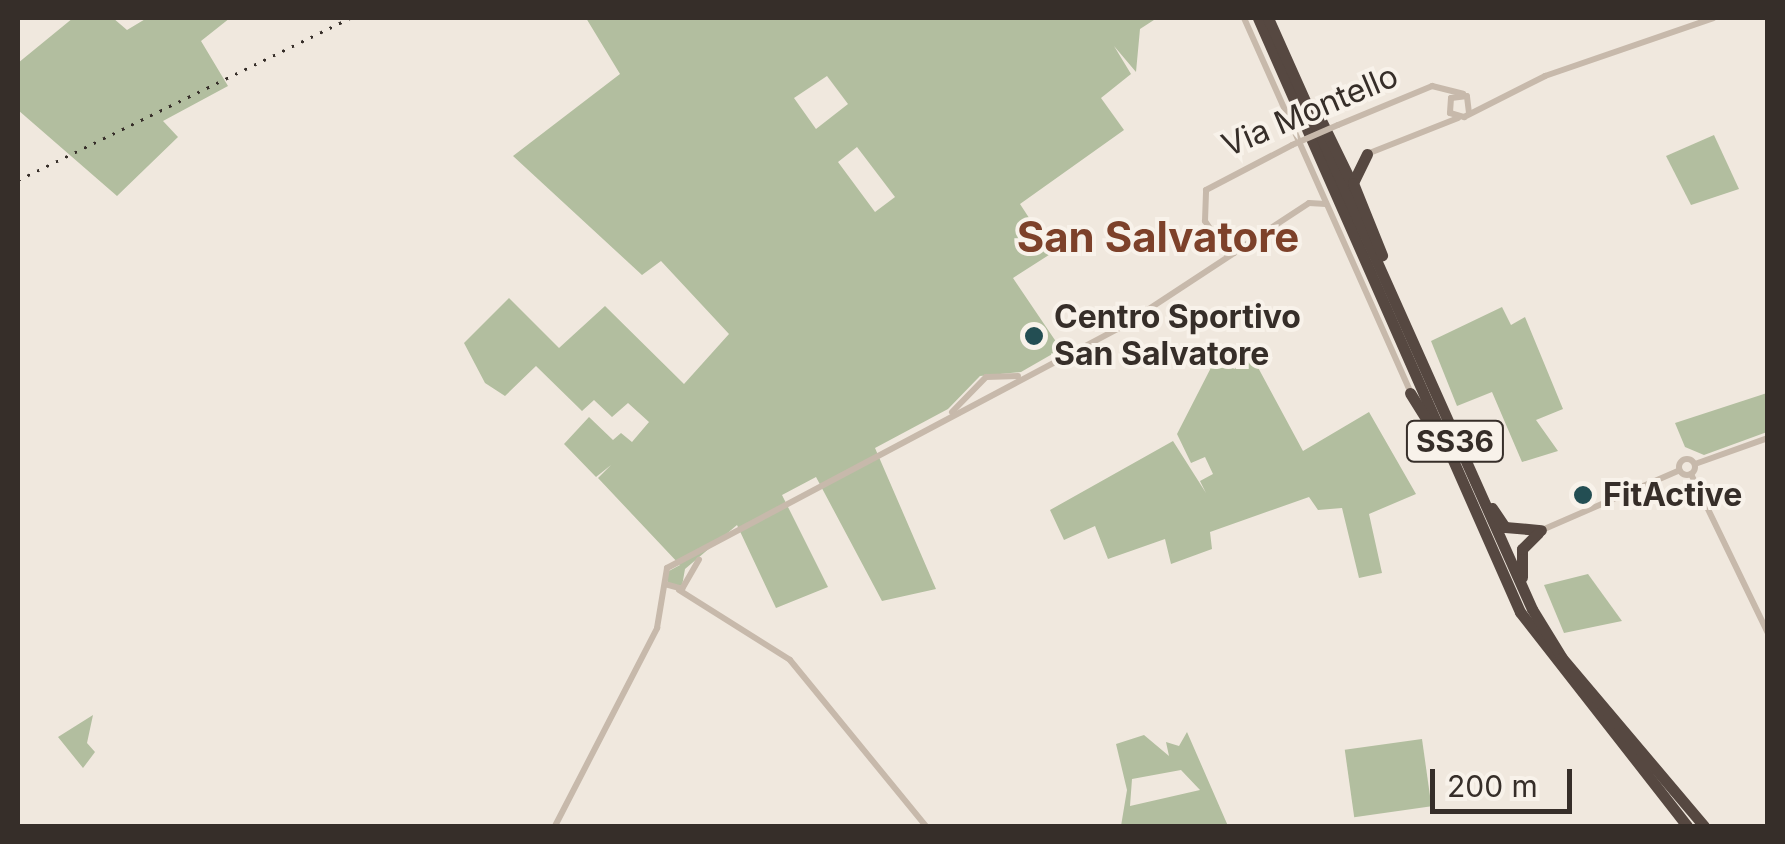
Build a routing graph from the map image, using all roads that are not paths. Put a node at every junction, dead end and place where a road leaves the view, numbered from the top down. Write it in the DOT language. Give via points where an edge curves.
graph roads {
  1 [pos="1244,18"];
  2 [pos="1258,18"];
  3 [pos="1268,18"];
  4 [pos="1712,18"];
  5 [pos="1294,76"];
  6 [pos="1426,89"];
  7 [pos="1467,96"];
  8 [pos="1491,100"];
  9 [pos="1448,107"];
  10 [pos="1469,114"];
  11 [pos="1459,118"];
  12 [pos="1440,124"];
  13 [pos="1334,143"];
  14 [pos="1304,152"];
  15 [pos="1367,154"];
  16 [pos="1355,190"];
  17 [pos="1309,203"];
  18 [pos="1327,204"];
  19 [pos="1212,234"];
  20 [pos="1226,240"];
  21 [pos="1236,247"];
  22 [pos="1223,251"];
  23 [pos="1385,279"];
  24 [pos="1030,375"];
  25 [pos="996,376"];
  26 [pos="981,385"];
  27 [pos="1000,388"];
  28 [pos="1410,392"];
  29 [pos="988,394"];
  30 [pos="939,421"];
  31 [pos="1768,438"];
  32 [pos="1695,464"];
  33 [pos="1460,466"];
  34 [pos="1680,470"];
  35 [pos="1691,474"];
  36 [pos="1541,530"];
  37 [pos="702,555"];
  38 [pos="680,564"];
  39 [pos="690,577"];
  40 [pos="665,584"];
  41 [pos="681,588"];
  42 [pos="665,605"];
  43 [pos="1532,609"];
  44 [pos="1768,633"];
  45 [pos="1684,824"];
  46 [pos="555,826"];
  47 [pos="926,826"];
  48 [pos="1706,826"];
  1 -- 14 [label="street"];
  2 -- 33 [label="highway, SS36"];
  3 -- 5 [label="highway, SS36"];
  4 -- 8 [label="street, Via Montello"];
  5 -- 13 [label="highway"];
  5 -- 23 [label="highway, SS36"];
  6 -- 7 [label="street, Via Montello"];
  6 -- 9 [label="street, Via Montello"];
  6 -- 19 [label="street, Via Montello, bridge" via="1214,179 1202,204"];
  7 -- 8 [label="street, Via Montello"];
  7 -- 9 [label="street"];
  7 -- 10 [label="street"];
  8 -- 10 [label="street, Via Montello"];
  9 -- 11 [label="street"];
  9 -- 12 [label="street, Via Montello"];
  10 -- 11 [label="street, Via Montello"];
  11 -- 12 [label="street, Via Montello"];
  12 -- 15 [label="street, Via Montello"];
  13 -- 15 [label="highway"];
  13 -- 16 [label="highway"];
  14 -- 17 [label="street, Via Montello" via="1315,190"];
  14 -- 18 [label="street"];
  15 -- 16 [label="highway"];
  16 -- 23 [label="highway"];
  17 -- 18 [label="street"];
  17 -- 21 [label="street"];
  18 -- 28 [label="street"];
  19 -- 20 [label="street"];
  19 -- 22 [label="street, Via Montello"];
  20 -- 21 [label="street"];
  20 -- 22 [label="street"];
  21 -- 22 [label="street"];
  22 -- 24 [label="street" via="1216,265"];
  23 -- 33 [label="highway, SS36"];
  24 -- 25 [label="street"];
  24 -- 27 [label="street"];
  25 -- 26 [label="street"];
  25 -- 27 [label="street"];
  26 -- 29 [label="street"];
  26 -- 30 [label="street"];
  27 -- 29 [label="street"];
  28 -- 33 [label="highway"];
  29 -- 30 [label="street"];
  30 -- 37 [label="street" via="740,526"];
  31 -- 32 [label="street"];
  32 -- 34 [label="street" via="1684,460"];
  32 -- 35 [label="street"];
  33 -- 36 [label="highway" via="1505,527"];
  33 -- 43 [label="highway, SS36"];
  33 -- 45 [label="highway, SS36" via="1537,640"];
  34 -- 35 [label="street"];
  34 -- 36 [label="street"];
  35 -- 44 [label="street"];
  36 -- 43 [label="highway" via="1519,560"];
  37 -- 38 [label="street"];
  37 -- 39 [label="street"];
  38 -- 39 [label="street"];
  38 -- 40 [label="street" via="666,568"];
  39 -- 41 [label="street"];
  40 -- 41 [label="street"];
  40 -- 42 [label="street"];
  41 -- 42 [label="street"];
  41 -- 47 [label="street" via="790,660"];
  42 -- 46 [label="street"];
  43 -- 48 [label="highway, SS36"];
}
